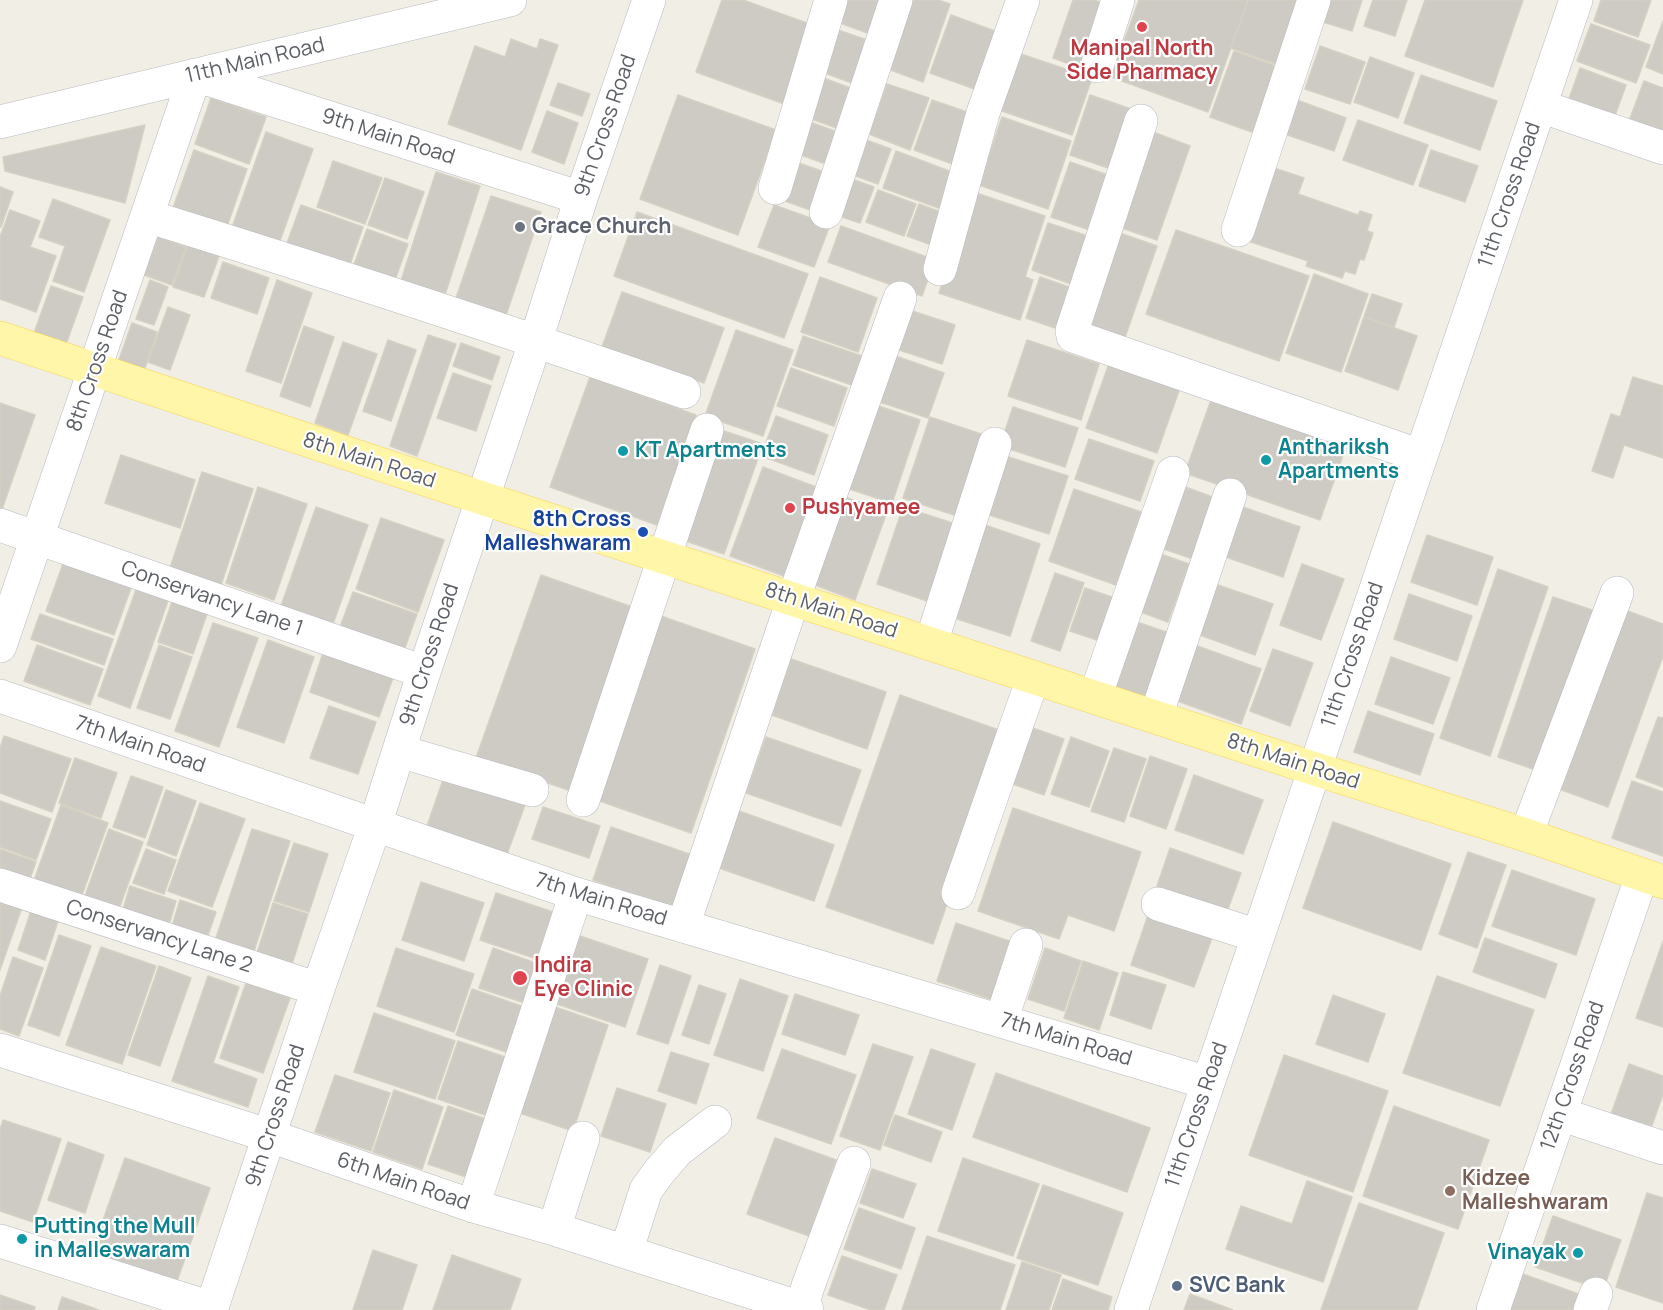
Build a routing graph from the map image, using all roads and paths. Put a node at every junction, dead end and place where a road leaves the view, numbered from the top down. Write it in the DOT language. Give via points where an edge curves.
graph roads {
  1 [pos="510,0"];
  2 [pos="648,0"];
  3 [pos="831,0"];
  4 [pos="896,0"];
  5 [pos="1023,0"];
  6 [pos="1118,0"];
  7 [pos="1314,0"];
  8 [pos="1576,0"];
  9 [pos="1097,66"];
  10 [pos="195,75"];
  11 [pos="1540,106"];
  12 [pos="1141,121"];
  13 [pos="0,122"];
  14 [pos="1663,148"];
  15 [pos="776,188"];
  16 [pos="581,198"];
  17 [pos="826,212"];
  18 [pos="147,216"];
  19 [pos="1238,230"];
  20 [pos="940,269"];
  21 [pos="900,298"];
  22 [pos="0,338"];
  23 [pos="536,340"];
  24 [pos="94,371"];
  25 [pos="684,392"];
  26 [pos="706,430"];
  27 [pos="995,444"];
  28 [pos="1421,456"];
  29 [pos="1173,473"];
  30 [pos="1230,495"];
  31 [pos="482,498"];
  32 [pos="0,525"];
  33 [pos="37,538"];
  34 [pos="664,558"];
  35 [pos="1617,593"];
  36 [pos="794,600"];
  37 [pos="931,644"];
  38 [pos="0,646"];
  39 [pos="424,672"];
  40 [pos="1033,678"];
  41 [pos="0,696"];
  42 [pos="1095,697"];
  43 [pos="1156,716"];
  44 [pos="399,751"];
  45 [pos="1315,769"];
  46 [pos="532,790"];
  47 [pos="583,800"];
  48 [pos="375,825"];
  49 [pos="1526,835"];
  50 [pos="1653,879"];
  51 [pos="0,885"];
  52 [pos="958,893"];
  53 [pos="576,894"];
  54 [pos="1158,904"];
  55 [pos="683,926"];
  56 [pos="1258,936"];
  57 [pos="1026,945"];
  58 [pos="318,990"];
  59 [pos="1000,1021"];
  60 [pos="0,1050"];
  61 [pos="1208,1083"];
  62 [pos="1560,1114"];
  63 [pos="715,1122"];
  64 [pos="270,1136"];
  65 [pos="583,1138"];
  66 [pos="1663,1148"];
  67 [pos="854,1163"];
  68 [pos="473,1206"];
  69 [pos="554,1229"];
  70 [pos="0,1241"];
  71 [pos="626,1252"];
  72 [pos="211,1309"];
  73 [pos="803,1309"];
  74 [pos="1131,1310"];
  75 [pos="1493,1310"];
  1 -- 10 [label="street, 11th Main Road"];
  2 -- 16 [label="street, 9th Cross Road"];
  3 -- 15 [label="street"];
  4 -- 17 [label="street"];
  5 -- 20 [label="street" via="983,114"];
  6 -- 9 [label="street"];
  7 -- 19 [label="street"];
  8 -- 11 [label="street, 11th Cross Road"];
  10 -- 13 [label="street, 11th Main Road"];
  10 -- 16 [label="street, 9th Main Road"];
  10 -- 18 [label="street, 8th Cross Road"];
  11 -- 14 [label="street"];
  11 -- 28 [label="street, 11th Cross Road"];
  12 -- 28 [label="street" via="1073,336"];
  16 -- 23 [label="street, 9th Cross Road"];
  18 -- 23 [label="street"];
  18 -- 24 [label="street, 8th Cross Road"];
  21 -- 36 [label="street"];
  22 -- 24 [label="main road, 8th Main Road"];
  23 -- 25 [label="street"];
  23 -- 31 [label="street, 9th Cross Road"];
  24 -- 31 [label="main road, 8th Main Road"];
  24 -- 33 [label="street, 8th Cross Road"];
  26 -- 34 [label="street"];
  27 -- 37 [label="street"];
  28 -- 45 [label="street, 11th Cross Road"];
  29 -- 42 [label="street"];
  30 -- 43 [label="street"];
  31 -- 34 [label="main road, 8th Main Road"];
  31 -- 39 [label="street, 9th Cross Road"];
  32 -- 33 [label="street, Conservancy Lane 1"];
  33 -- 38 [label="street, 8th Cross Road"];
  33 -- 39 [label="street, Conservancy Lane 1"];
  34 -- 36 [label="main road, 8th Main Road"];
  34 -- 47 [label="street"];
  35 -- 49 [label="street"];
  36 -- 37 [label="main road, 8th Main Road"];
  36 -- 55 [label="street"];
  37 -- 40 [label="main road, 8th Main Road"];
  39 -- 44 [label="street, 9th Cross Road"];
  40 -- 42 [label="main road, 8th Main Road"];
  40 -- 52 [label="street"];
  41 -- 48 [label="street, 7th Main Road"];
  42 -- 43 [label="main road, 8th Main Road"];
  43 -- 45 [label="main road, 8th Main Road"];
  44 -- 46 [label="street"];
  44 -- 48 [label="street, 9th Cross Road"];
  45 -- 49 [label="main road, 8th Main Road"];
  45 -- 56 [label="street, 11th Cross Road"];
  48 -- 53 [label="street, 7th Main Road"];
  48 -- 58 [label="street, 9th Cross Road"];
  49 -- 50 [label="main road, 8th Main Road"];
  50 -- 62 [label="street, 12th Cross Road"];
  51 -- 58 [label="street, Conservancy Lane 2"];
  53 -- 55 [label="street, 7th Main Road"];
  53 -- 68 [label="street"];
  54 -- 56 [label="street"];
  55 -- 59 [label="street, 7th Main Road"];
  56 -- 61 [label="street, 11th Cross Road"];
  57 -- 59 [label="street"];
  58 -- 64 [label="street, 9th Cross Road"];
  59 -- 61 [label="street, 7th Main Road"];
  60 -- 64 [label="street, 6th Main Road"];
  61 -- 74 [label="street, 11th Cross Road"];
  62 -- 66 [label="street"];
  62 -- 75 [label="street, 12th Cross Road"];
  63 -- 71 [label="street" via="677,1151 646,1190"];
  64 -- 68 [label="street, 6th Main Road"];
  64 -- 72 [label="street, 9th Cross Road"];
  65 -- 69 [label="street"];
  67 -- 73 [label="street"];
  68 -- 69 [label="street, 6th Main Road"];
  69 -- 71 [label="street, 6th Main Road"];
  70 -- 72 [label="street"];
  71 -- 73 [label="street, 6th Main Road"];
}
